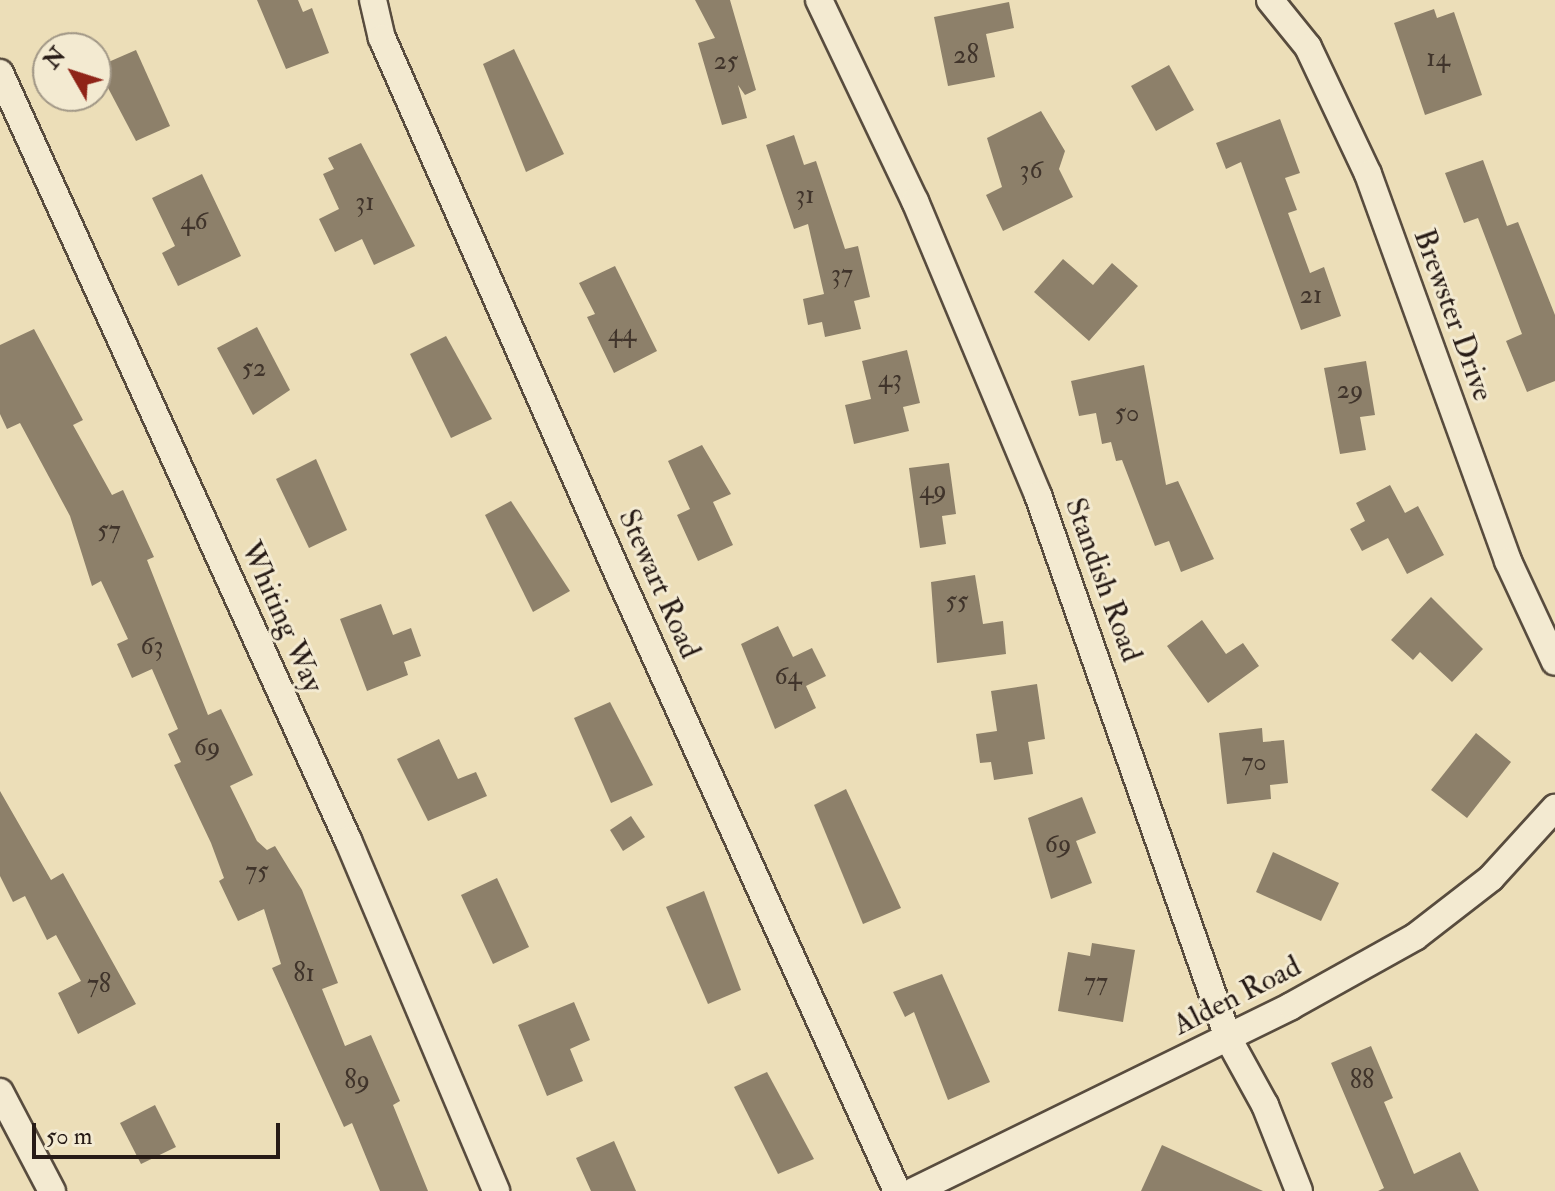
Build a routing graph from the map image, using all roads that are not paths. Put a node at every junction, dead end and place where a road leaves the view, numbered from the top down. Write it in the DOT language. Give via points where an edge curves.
graph roads {
  1 [pos="373,0"];
  2 [pos="819,0"];
  3 [pos="1270,0"];
  4 [pos="0,73"];
  5 [pos="1555,662"];
  6 [pos="1555,808"];
  7 [pos="1228,1038"];
  8 [pos="0,1092"];
  9 [pos="52,1191"];
  10 [pos="496,1191"];
  11 [pos="897,1191"];
  12 [pos="914,1191"];
  13 [pos="1299,1191"];
  1 -- 11 [label="street, Stewart Road" via="382,38"];
  2 -- 7 [label="street, Standish Road" via="915,201 1038,495"];
  3 -- 5 [label="street, Brewster Drive" via="1308,47 1368,174 1508,561"];
  4 -- 10 [label="street, Whiting Way" via="348,840"];
  6 -- 7 [label="street, Alden Road" via="1491,878 1415,937"];
  7 -- 12 [label="street, Alden Road"];
  7 -- 13 [label="street, Standish Road" via="1265,1105"];
  8 -- 9 [label="street"];
}
